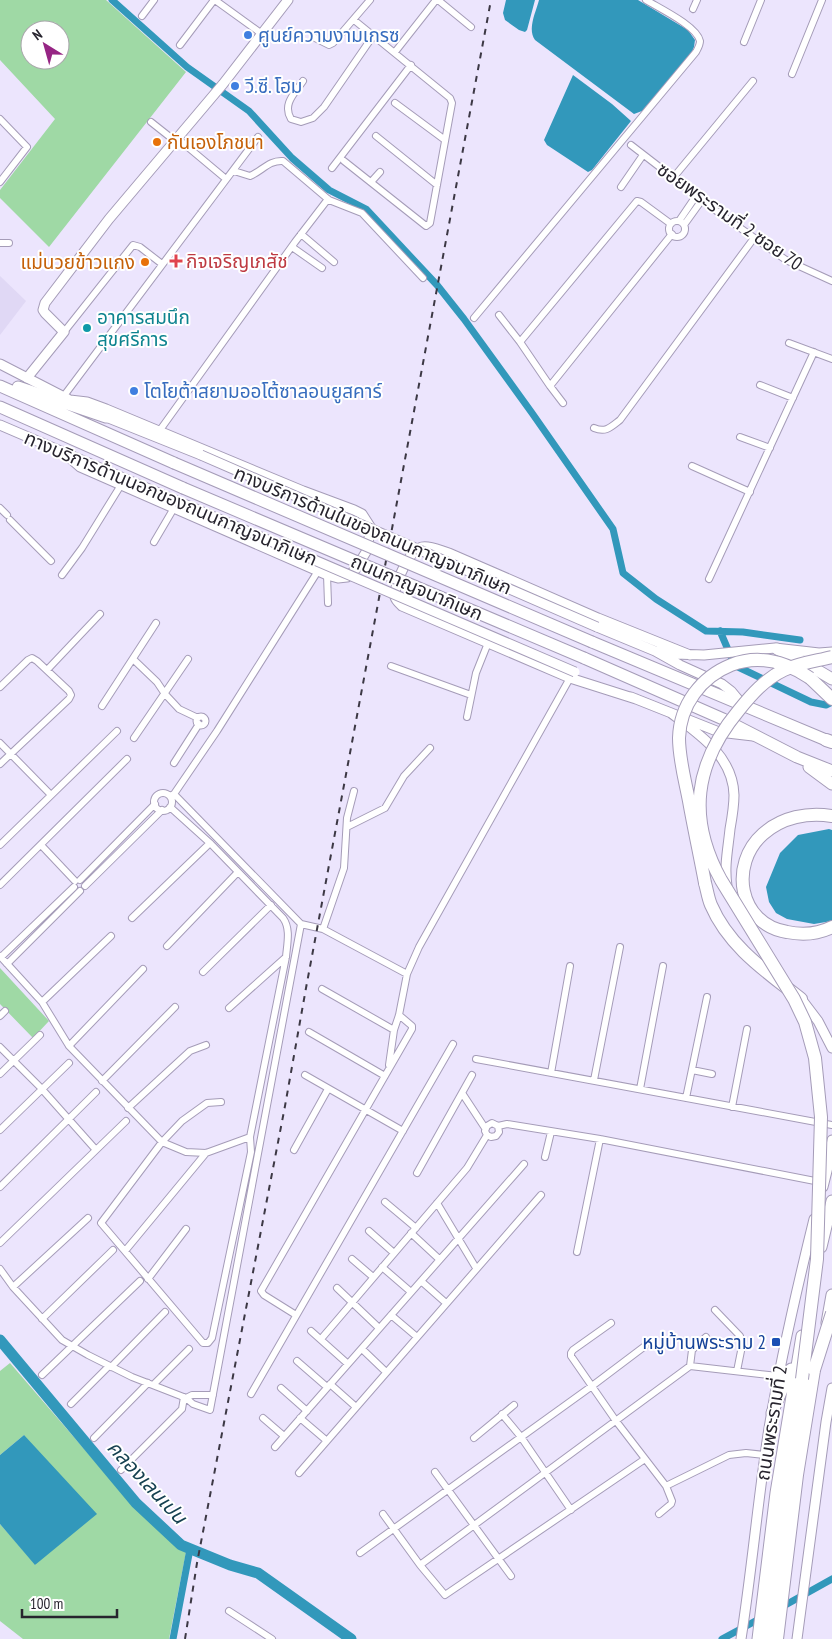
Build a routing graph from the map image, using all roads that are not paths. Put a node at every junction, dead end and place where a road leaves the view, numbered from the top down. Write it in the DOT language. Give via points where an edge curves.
graph roads {
  1 [pos="154,0"];
  2 [pos="214,0"];
  3 [pos="288,0"];
  4 [pos="370,0"];
  5 [pos="437,0"];
  6 [pos="646,0"];
  7 [pos="697,0"];
  8 [pos="761,0"];
  9 [pos="822,0"];
  10 [pos="693,9"];
  11 [pos="142,16"];
  12 [pos="354,20"];
  13 [pos="471,27"];
  14 [pos="262,34"];
  15 [pos="373,36"];
  16 [pos="315,38"];
  17 [pos="744,42"];
  18 [pos="180,45"];
  19 [pos="395,52"];
  20 [pos="411,65"];
  21 [pos="792,74"];
  22 [pos="303,81"];
  23 [pos="753,82"];
  24 [pos="395,103"];
  25 [pos="0,119"];
  26 [pos="151,122"];
  27 [pos="376,136"];
  28 [pos="258,137"];
  29 [pos="176,139"];
  30 [pos="445,140"];
  31 [pos="631,145"];
  32 [pos="643,155"];
  33 [pos="344,161"];
  34 [pos="332,168"];
  35 [pos="234,170"];
  36 [pos="380,172"];
  37 [pos="674,178"];
  38 [pos="226,179"];
  39 [pos="0,181"];
  40 [pos="371,182"];
  41 [pos="437,185"];
  42 [pos="621,187"];
  43 [pos="699,198"];
  44 [pos="328,199"];
  45 [pos="682,223"];
  46 [pos="671,224"];
  47 [pos="301,234"];
  48 [pos="672,234"];
  49 [pos="754,238"];
  50 [pos="0,243"];
  51 [pos="9,243"];
  52 [pos="292,247"];
  53 [pos="334,262"];
  54 [pos="162,264"];
  55 [pos="322,268"];
  56 [pos="423,278"];
  57 [pos="832,281"];
  58 [pos="499,315"];
  59 [pos="474,318"];
  60 [pos="64,332"];
  61 [pos="520,342"];
  62 [pos="789,343"];
  63 [pos="814,352"];
  64 [pos="832,359"];
  65 [pos="0,364"];
  66 [pos="27,378"];
  67 [pos="0,380"];
  68 [pos="760,385"];
  69 [pos="0,386"];
  70 [pos="550,386"];
  71 [pos="793,398"];
  72 [pos="66,399"];
  73 [pos="562,403"];
  74 [pos="0,406"];
  75 [pos="0,411"];
  76 [pos="19,416"];
  77 [pos="106,417"];
  78 [pos="0,425"];
  79 [pos="594,428"];
  80 [pos="160,430"];
  81 [pos="740,437"];
  82 [pos="770,448"];
  83 [pos="63,452"];
  84 [pos="692,466"];
  85 [pos="121,485"];
  86 [pos="750,492"];
  87 [pos="175,504"];
  88 [pos="0,508"];
  89 [pos="154,542"];
  90 [pos="51,561"];
  91 [pos="323,573"];
  92 [pos="62,575"];
  93 [pos="709,580"];
  94 [pos="328,603"];
  95 [pos="100,614"];
  96 [pos="156,623"];
  97 [pos="488,643"];
  98 [pos="777,648"];
  99 [pos="655,651"];
  100 [pos="832,652"];
  101 [pos="690,655"];
  102 [pos="832,658"];
  103 [pos="188,659"];
  104 [pos="133,660"];
  105 [pos="391,666"];
  106 [pos="47,670"];
  107 [pos="573,675"];
  108 [pos="832,679"];
  109 [pos="0,687"];
  110 [pos="165,694"];
  111 [pos="471,695"];
  112 [pos="828,696"];
  113 [pos="741,703"];
  114 [pos="102,706"];
  115 [pos="671,713"];
  116 [pos="467,717"];
  117 [pos="201,722"];
  118 [pos="117,731"];
  119 [pos="217,731"];
  120 [pos="758,737"];
  121 [pos="134,738"];
  122 [pos="829,739"];
  123 [pos="0,743"];
  124 [pos="430,748"];
  125 [pos="11,753"];
  126 [pos="797,758"];
  127 [pos="128,759"];
  128 [pos="174,763"];
  129 [pos="0,764"];
  130 [pos="832,772"];
  131 [pos="832,784"];
  132 [pos="354,791"];
  133 [pos="172,795"];
  134 [pos="51,796"];
  135 [pos="154,804"];
  136 [pos="170,807"];
  137 [pos="162,810"];
  138 [pos="832,816"];
  139 [pos="347,827"];
  140 [pos="210,843"];
  141 [pos="0,845"];
  142 [pos="41,845"];
  143 [pos="238,872"];
  144 [pos="76,883"];
  145 [pos="0,885"];
  146 [pos="82,888"];
  147 [pos="270,905"];
  148 [pos="132,918"];
  149 [pos="301,924"];
  150 [pos="832,928"];
  151 [pos="323,929"];
  152 [pos="110,936"];
  153 [pos="167,946"];
  154 [pos="620,947"];
  155 [pos="0,957"];
  156 [pos="286,957"];
  157 [pos="7,964"];
  158 [pos="570,966"];
  159 [pos="663,966"];
  160 [pos="143,970"];
  161 [pos="203,972"];
  162 [pos="407,974"];
  163 [pos="322,990"];
  164 [pos="706,997"];
  165 [pos="801,999"];
  166 [pos="42,1002"];
  167 [pos="175,1007"];
  168 [pos="229,1008"];
  169 [pos="399,1015"];
  170 [pos="747,1029"];
  171 [pos="394,1030"];
  172 [pos="309,1032"];
  173 [pos="40,1035"];
  174 [pos="453,1044"];
  175 [pos="206,1045"];
  176 [pos="69,1046"];
  177 [pos="0,1047"];
  178 [pos="832,1048"];
  179 [pos="476,1059"];
  180 [pos="14,1061"];
  181 [pos="68,1063"];
  182 [pos="692,1070"];
  183 [pos="551,1073"];
  184 [pos="0,1074"];
  185 [pos="386,1074"];
  186 [pos="712,1074"];
  187 [pos="305,1075"];
  188 [pos="472,1075"];
  189 [pos="594,1080"];
  190 [pos="102,1081"];
  191 [pos="41,1089"];
  192 [pos="328,1089"];
  193 [pos="640,1089"];
  194 [pos="96,1092"];
  195 [pos="462,1093"];
  196 [pos="686,1098"];
  197 [pos="221,1102"];
  198 [pos="732,1107"];
  199 [pos="128,1108"];
  200 [pos="366,1110"];
  201 [pos="69,1119"];
  202 [pos="126,1121"];
  203 [pos="832,1125"];
  204 [pos="498,1126"];
  205 [pos="0,1130"];
  206 [pos="403,1131"];
  207 [pos="486,1132"];
  208 [pos="551,1132"];
  209 [pos="250,1137"];
  210 [pos="600,1140"];
  211 [pos="832,1140"];
  212 [pos="162,1142"];
  213 [pos="96,1150"];
  214 [pos="294,1150"];
  215 [pos="832,1151"];
  216 [pos="206,1153"];
  217 [pos="545,1157"];
  218 [pos="524,1164"];
  219 [pos="828,1167"];
  220 [pos="417,1173"];
  221 [pos="824,1183"];
  222 [pos="0,1187"];
  223 [pos="541,1195"];
  224 [pos="832,1200"];
  225 [pos="385,1202"];
  226 [pos="438,1203"];
  227 [pos="88,1218"];
  228 [pos="186,1229"];
  229 [pos="369,1231"];
  230 [pos="414,1231"];
  231 [pos="458,1238"];
  232 [pos="0,1242"];
  233 [pos="113,1250"];
  234 [pos="125,1251"];
  235 [pos="577,1252"];
  236 [pos="394,1253"];
  237 [pos="352,1259"];
  238 [pos="439,1260"];
  239 [pos="382,1267"];
  240 [pos="476,1268"];
  241 [pos="0,1269"];
  242 [pos="373,1277"];
  243 [pos="148,1279"];
  244 [pos="140,1281"];
  245 [pos="421,1281"];
  246 [pos="13,1287"];
  247 [pos="337,1288"];
  248 [pos="410,1292"];
  249 [pos="832,1295"];
  250 [pos="352,1302"];
  251 [pos="446,1303"];
  252 [pos="715,1310"];
  253 [pos="164,1312"];
  254 [pos="832,1313"];
  255 [pos="296,1315"];
  256 [pos="391,1315"];
  257 [pos="42,1319"];
  258 [pos="611,1323"];
  259 [pos="379,1328"];
  260 [pos="311,1331"];
  261 [pos="417,1336"];
  262 [pos="706,1337"];
  263 [pos="321,1338"];
  264 [pos="71,1345"];
  265 [pos="645,1346"];
  266 [pos="189,1348"];
  267 [pos="362,1349"];
  268 [pos="799,1351"];
  269 [pos="297,1361"];
  270 [pos="348,1364"];
  271 [pos="110,1366"];
  272 [pos="690,1366"];
  273 [pos="737,1371"];
  274 [pos="386,1372"];
  275 [pos="42,1374"];
  276 [pos="778,1376"];
  277 [pos="150,1384"];
  278 [pos="329,1386"];
  279 [pos="592,1386"];
  280 [pos="281,1388"];
  281 [pos="832,1388"];
  282 [pos="251,1394"];
  283 [pos="213,1395"];
  284 [pos="185,1398"];
  285 [pos="71,1404"];
  286 [pos="514,1404"];
  287 [pos="356,1406"];
  288 [pos="307,1411"];
  289 [pos="830,1411"];
  290 [pos="772,1413"];
  291 [pos="502,1414"];
  292 [pos="263,1418"];
  293 [pos="300,1418"];
  294 [pos="616,1420"];
  295 [pos="284,1436"];
  296 [pos="521,1437"];
  297 [pos="94,1438"];
  298 [pos="474,1438"];
  299 [pos="327,1441"];
  300 [pos="275,1447"];
  301 [pos="765,1455"];
  302 [pos="645,1459"];
  303 [pos="121,1470"];
  304 [pos="436,1472"];
  305 [pos="546,1472"];
  306 [pos="299,1473"];
  307 [pos="666,1486"];
  308 [pos="449,1489"];
  309 [pos="571,1510"];
  310 [pos="383,1514"];
  311 [pos="659,1514"];
  312 [pos="475,1524"];
  313 [pos="394,1528"];
  314 [pos="360,1553"];
  315 [pos="500,1559"];
  316 [pos="420,1565"];
  317 [pos="511,1576"];
  318 [pos="229,1611"];
  319 [pos="761,1636"];
  320 [pos="272,1639"];
  321 [pos="741,1639"];
  322 [pos="777,1639"];
  323 [pos="782,1639"];
  324 [pos="798,1639"];
  1 -- 11 [label="street"];
  2 -- 14 [label="street"];
  2 -- 18 [label="street"];
  3 -- 14 [label="main road"];
  4 -- 12 [label="street"];
  5 -- 13 [label="street"];
  5 -- 19 [label="street"];
  6 -- 59 [label="street" via="694,30 700,45"];
  7 -- 10 [label="street"];
  8 -- 17 [label="street"];
  9 -- 21 [label="street"];
  12 -- 15 [label="street"];
  12 -- 16 [label="street" via="331,45"];
  14 -- 29 [label="main road"];
  15 -- 19 [label="street"];
  15 -- 22 [label="street" via="324,107 313,118 301,122 291,118 287,108"];
  19 -- 20 [label="street"];
  20 -- 30 [label="street" via="450,98 452,103"];
  20 -- 34 [label="street"];
  23 -- 37 [label="street"];
  24 -- 30 [label="street"];
  25 -- 39 [label="street" via="27,147"];
  26 -- 29 [label="street"];
  27 -- 41 [label="street"];
  28 -- 35 [label="street"];
  29 -- 38 [label="street"];
  29 -- 60 [label="main road" via="44,303 45,313"];
  30 -- 41 [label="street"];
  31 -- 32 [label="street, ซอยพระรามที่ 2 ซอย 70"];
  32 -- 37 [label="street, ซอยพระรามที่ 2 ซอย 70"];
  32 -- 42 [label="street"];
  33 -- 40 [label="street"];
  35 -- 38 [label="street"];
  35 -- 44 [label="street" via="250,176 268,164 283,161"];
  36 -- 40 [label="street"];
  37 -- 43 [label="street, ซอยพระรามที่ 2 ซอย 70"];
  38 -- 54 [label="street"];
  40 -- 41 [label="street" via="426,226 430,223"];
  43 -- 45 [label="street"];
  43 -- 49 [label="street, ซอยพระรามที่ 2 ซอย 70"];
  44 -- 47 [label="street"];
  44 -- 56 [label="street" via="362,213"];
  45 -- 46 [label="street" via="675,221"];
  45 -- 48 [label="street" via="683,234"];
  46 -- 48 [label="street"];
  46 -- 61 [label="street" via="641,202 635,203"];
  47 -- 52 [label="street"];
  47 -- 53 [label="street"];
  48 -- 70 [label="street"];
  49 -- 57 [label="street, ซอยพระรามที่ 2 ซอย 70" via="786,260"];
  49 -- 79 [label="street" via="630,407 609,429"];
  50 -- 51 [label="street"];
  52 -- 55 [label="street"];
  52 -- 80 [label="street"];
  54 -- 60 [label="street" via="133,245"];
  54 -- 72 [label="street"];
  58 -- 61 [label="street"];
  60 -- 66 [label="main road"];
  61 -- 70 [label="street"];
  62 -- 63 [label="street"];
  63 -- 64 [label="street"];
  63 -- 71 [label="street"];
  65 -- 66 [label="main road, ทางบริการด้านในของถนนกาญจนาภิเษก"];
  66 -- 72 [label="main road, ทางบริการด้านในของถนนกาญจนาภิเษก"];
  67 -- 77 [label="highway"];
  68 -- 71 [label="street"];
  69 -- 113 [label="highway, ถนนกาญจนาภิเษก, bridge" via="592,642"];
  70 -- 73 [label="street"];
  71 -- 82 [label="street"];
  72 -- 77 [label="main road, ทางบริการด้านในของถนนกาญจนาภิเษก"];
  72 -- 80 [label="main road" via="87,402"];
  74 -- 76 [label="highway, ถนนกาญจนาภิเษก"];
  75 -- 76 [label="highway"];
  76 -- 120 [label="highway, ถนนกาญจนาภิเษก, bridge" via="584,658"];
  77 -- 99 [label="main road, ทางบริการด้านในของถนนกาญจนาภิเษก, bridge"];
  78 -- 83 [label="main road, ทางบริการด้านนอกของถนนกาญจนาภิเษก"];
  80 -- 91 [label="main road" via="362,514 371,528 366,552 355,570 346,577 338,578"];
  81 -- 82 [label="street"];
  82 -- 86 [label="street"];
  83 -- 85 [label="main road" via="80,467"];
  83 -- 87 [label="main road, ทางบริการด้านนอกของถนนกาญจนาภิเษก"];
  84 -- 86 [label="street"];
  85 -- 87 [label="main road"];
  85 -- 92 [label="street"];
  86 -- 93 [label="street"];
  87 -- 89 [label="street"];
  87 -- 91 [label="main road"];
  87 -- 107 [label="main road, ทางบริการด้านนอกของถนนกาญจนาภิเษก, bridge"];
  88 -- 90 [label="street"];
  91 -- 94 [label="street"];
  91 -- 119 [label="street"];
  95 -- 106 [label="street"];
  96 -- 104 [label="street"];
  97 -- 101 [label="main road" via="397,602 395,596 400,576 414,552 429,546"];
  97 -- 107 [label="main road"];
  97 -- 111 [label="street"];
  98 -- 100 [label="main road"];
  98 -- 101 [label="main road"];
  98 -- 108 [label="highway"];
  99 -- 101 [label="main road"];
  99 -- 113 [label="main road, ทางบริการด้านในของถนนกาญจนาภิเษก" via="722,684"];
  102 -- 319 [label="highway, bridge" via="784,670 754,693 714,746 700,795 702,832 713,865 782,976 805,1022 815,1058 820,1102 816,1279"];
  103 -- 110 [label="street"];
  104 -- 110 [label="street"];
  104 -- 114 [label="street"];
  105 -- 111 [label="street"];
  106 -- 109 [label="street" via="32,658"];
  106 -- 125 [label="street" via="71,695"];
  107 -- 115 [label="main road, ทางบริการด้านนอกของถนนกาญจนาภิเษก"];
  107 -- 162 [label="street" via="419,947"];
  110 -- 117 [label="street" via="184,712"];
  110 -- 121 [label="street"];
  111 -- 116 [label="street"];
  112 -- 165 [label="highway, bridge" via="810,678 784,663 769,660 744,662 725,667 706,679 690,700 680,724 680,755 710,904 728,934 752,961"];
  113 -- 122 [label="highway, ถนนกาญจนาภิเษก"];
  115 -- 120 [label="main road, ทางบริการด้านนอกของถนนกาญจนาภิเษก" via="719,732"];
  115 -- 165 [label="main road" via="712,746 725,765 734,793 726,859 730,898 742,927"];
  117 -- 119 [label="street"];
  117 -- 128 [label="street"];
  118 -- 134 [label="street"];
  119 -- 133 [label="street"];
  120 -- 126 [label="highway, ถนนกาญจนาภิเษก"];
  123 -- 125 [label="street"];
  124 -- 139 [label="street" via="404,776 385,808"];
  125 -- 129 [label="street"];
  125 -- 134 [label="street"];
  126 -- 130 [label="highway, ถนนกาญจนาภิเษก"];
  126 -- 131 [label="highway"];
  127 -- 142 [label="street"];
  132 -- 139 [label="street"];
  133 -- 135 [label="street" via="159,794"];
  133 -- 136 [label="street"];
  133 -- 149 [label="street"];
  134 -- 141 [label="street"];
  135 -- 137 [label="street"];
  135 -- 144 [label="street"];
  136 -- 137 [label="street"];
  136 -- 140 [label="street"];
  137 -- 146 [label="street"];
  138 -- 150 [label="highway" via="804,815 779,823 754,845 743,872 747,904 764,924 774,930 800,934"];
  139 -- 151 [label="street" via="344,868"];
  140 -- 143 [label="street"];
  140 -- 148 [label="street"];
  142 -- 144 [label="street"];
  142 -- 145 [label="street"];
  143 -- 147 [label="street"];
  143 -- 153 [label="street"];
  144 -- 146 [label="street" via="83,881"];
  144 -- 146 [label="street" via="75,890"];
  144 -- 155 [label="street"];
  146 -- 157 [label="street"];
  147 -- 156 [label="street" via="287,924"];
  147 -- 161 [label="street"];
  149 -- 151 [label="street"];
  149 -- 283 [label="street"];
  151 -- 162 [label="street"];
  152 -- 166 [label="street"];
  154 -- 189 [label="street"];
  155 -- 157 [label="street"];
  156 -- 168 [label="street"];
  156 -- 209 [label="street"];
  157 -- 166 [label="street"];
  158 -- 183 [label="street"];
  159 -- 193 [label="street"];
  160 -- 176 [label="street"];
  162 -- 169 [label="street"];
  163 -- 171 [label="street"];
  164 -- 182 [label="street"];
  165 -- 178 [label="main road" via="818,1021"];
  166 -- 176 [label="street"];
  167 -- 190 [label="street"];
  169 -- 171 [label="street"];
  169 -- 185 [label="street" via="412,1029"];
  170 -- 198 [label="street"];
  171 -- 185 [label="street"];
  172 -- 185 [label="street"];
  173 -- 180 [label="street"];
  174 -- 206 [label="street"];
  175 -- 199 [label="street" via="190,1051"];
  176 -- 190 [label="street"];
  177 -- 180 [label="street"];
  179 -- 183 [label="street"];
  180 -- 184 [label="street"];
  180 -- 191 [label="street"];
  181 -- 191 [label="street"];
  182 -- 186 [label="street"];
  182 -- 196 [label="street"];
  183 -- 189 [label="street"];
  185 -- 200 [label="street"];
  187 -- 192 [label="street"];
  188 -- 195 [label="street"];
  189 -- 193 [label="street"];
  190 -- 199 [label="street"];
  191 -- 201 [label="street"];
  191 -- 205 [label="street"];
  192 -- 200 [label="street"];
  192 -- 214 [label="street"];
  193 -- 196 [label="street"];
  194 -- 201 [label="street"];
  195 -- 207 [label="street"];
  195 -- 220 [label="street"];
  196 -- 198 [label="street"];
  197 -- 212 [label="street" via="207,1103 194,1111"];
  198 -- 203 [label="street"];
  199 -- 212 [label="street"];
  200 -- 206 [label="street"];
  200 -- 255 [label="street" via="261,1291"];
  201 -- 213 [label="street"];
  201 -- 222 [label="street"];
  202 -- 213 [label="street"];
  204 -- 207 [label="street" via="489,1124"];
  204 -- 207 [label="street" via="496,1136 491,1137"];
  204 -- 208 [label="street" via="507,1124"];
  206 -- 255 [label="street"];
  207 -- 226 [label="street" via="470,1163"];
  208 -- 210 [label="street"];
  208 -- 217 [label="street"];
  209 -- 216 [label="street"];
  209 -- 243 [label="street" via="251,1152 212,1338 208,1343 203,1343"];
  210 -- 221 [label="street"];
  210 -- 235 [label="street"];
  211 -- 219 [label="main road"];
  212 -- 216 [label="street" via="186,1152"];
  212 -- 234 [label="street" via="100,1223"];
  213 -- 232 [label="street"];
  215 -- 219 [label="main road, ถนนพระรามที่ 2"];
  216 -- 234 [label="street"];
  218 -- 231 [label="street"];
  219 -- 221 [label="main road, ถนนพระรามที่ 2"];
  221 -- 276 [label="main road, ถนนพระรามที่ 2"];
  223 -- 240 [label="street"];
  224 -- 268 [label="highway, ถนนพระรามที่ 2"];
  225 -- 230 [label="street"];
  226 -- 230 [label="street"];
  226 -- 231 [label="street"];
  227 -- 246 [label="street"];
  228 -- 243 [label="street"];
  229 -- 236 [label="street"];
  230 -- 236 [label="street"];
  230 -- 238 [label="street"];
  231 -- 238 [label="street"];
  231 -- 240 [label="street"];
  233 -- 257 [label="street"];
  234 -- 243 [label="street"];
  236 -- 239 [label="street"];
  237 -- 242 [label="street"];
  238 -- 245 [label="street"];
  239 -- 242 [label="street"];
  239 -- 248 [label="street"];
  240 -- 251 [label="street"];
  241 -- 246 [label="street"];
  242 -- 250 [label="street"];
  244 -- 264 [label="street"];
  245 -- 248 [label="street"];
  245 -- 251 [label="street"];
  246 -- 257 [label="street"];
  247 -- 250 [label="street"];
  248 -- 256 [label="street"];
  249 -- 323 [label="highway, ถนนพระรามที่ 2" via="812,1407"];
  250 -- 259 [label="street"];
  250 -- 263 [label="street"];
  251 -- 261 [label="street"];
  252 -- 273 [label="street" via="740,1336 742,1346"];
  253 -- 271 [label="street"];
  254 -- 322 [label="highway, bridge" via="814,1370"];
  255 -- 282 [label="street"];
  256 -- 259 [label="street"];
  256 -- 261 [label="street"];
  257 -- 264 [label="street"];
  258 -- 279 [label="street" via="571,1353"];
  259 -- 267 [label="street"];
  260 -- 263 [label="street"];
  261 -- 274 [label="street"];
  262 -- 272 [label="street" via="692,1350"];
  263 -- 270 [label="street"];
  264 -- 271 [label="street"];
  264 -- 275 [label="street"];
  265 -- 279 [label="street"];
  266 -- 277 [label="street"];
  267 -- 270 [label="street"];
  267 -- 274 [label="street"];
  268 -- 290 [label="highway"];
  268 -- 319 [label="highway, ถนนพระรามที่ 2" via="781,1458"];
  269 -- 278 [label="street"];
  270 -- 278 [label="street"];
  271 -- 277 [label="street"];
  271 -- 285 [label="street"];
  272 -- 273 [label="street"];
  272 -- 294 [label="street"];
  273 -- 276 [label="street"];
  274 -- 287 [label="street"];
  276 -- 290 [label="main road, ถนนพระรามที่ 2"];
  277 -- 284 [label="street"];
  277 -- 297 [label="street"];
  278 -- 287 [label="street"];
  278 -- 288 [label="street"];
  279 -- 294 [label="street"];
  279 -- 296 [label="street"];
  280 -- 288 [label="street"];
  281 -- 289 [label="main road"];
  283 -- 284 [label="street"];
  283 -- 284 [label="street" via="210,1410"];
  284 -- 303 [label="street" via="182,1409"];
  286 -- 291 [label="street"];
  287 -- 299 [label="street"];
  288 -- 293 [label="street"];
  289 -- 324 [label="main road"];
  290 -- 301 [label="main road, ถนนพระรามที่ 2"];
  291 -- 296 [label="street"];
  291 -- 298 [label="street"];
  292 -- 295 [label="street"];
  293 -- 295 [label="street"];
  293 -- 299 [label="street"];
  294 -- 302 [label="street"];
  294 -- 305 [label="street"];
  295 -- 300 [label="street"];
  296 -- 305 [label="street"];
  296 -- 308 [label="street"];
  299 -- 306 [label="street"];
  301 -- 307 [label="street" via="729,1455"];
  301 -- 321 [label="main road, ถนนพระรามที่ 2"];
  302 -- 307 [label="street"];
  302 -- 309 [label="street"];
  304 -- 308 [label="street"];
  305 -- 309 [label="street"];
  305 -- 312 [label="street"];
  307 -- 311 [label="street" via="672,1501"];
  308 -- 312 [label="street"];
  308 -- 313 [label="street"];
  309 -- 315 [label="street"];
  310 -- 313 [label="street"];
  312 -- 315 [label="street"];
  312 -- 316 [label="street"];
  313 -- 314 [label="street"];
  313 -- 316 [label="street"];
  315 -- 316 [label="street" via="445,1595"];
  315 -- 317 [label="street"];
  318 -- 320 [label="street"];
}
